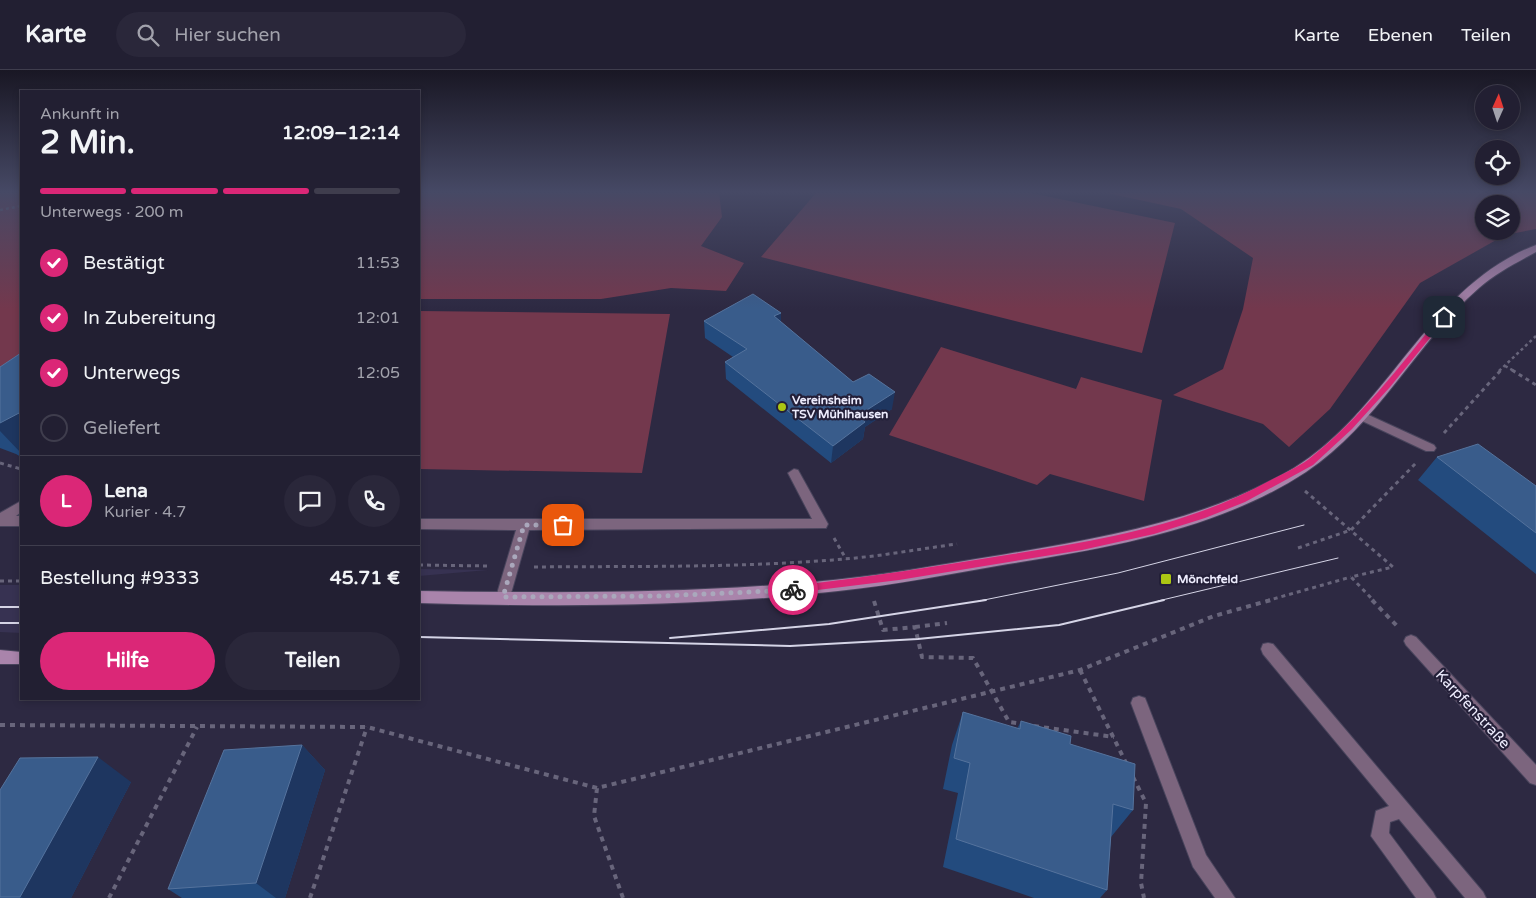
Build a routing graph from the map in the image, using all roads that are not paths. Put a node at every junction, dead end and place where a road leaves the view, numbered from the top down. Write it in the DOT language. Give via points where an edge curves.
graph roads {
  1 [pos="1536,248"];
  2 [pos="1362,416"];
  3 [pos="1430,448"];
  4 [pos="794,474"];
  5 [pos="20,507"];
  6 [pos="0,521"];
  7 [pos="20,521"];
  8 [pos="420,524"];
  9 [pos="524,525"];
  10 [pos="420,597"];
  11 [pos="503,597"];
  12 [pos="1411,642"];
  13 [pos="1268,650"];
  14 [pos="0,657"];
  15 [pos="20,658"];
  16 [pos="1139,703"];
  17 [pos="1536,777"];
  18 [pos="1402,809"];
  19 [pos="1226,898"];
  20 [pos="1427,898"];
  21 [pos="1477,898"];
  1 -- 2 [label="main road" via="1475,286 1444,317"];
  2 -- 3 [label="street"];
  2 -- 11 [label="main road" via="1310,463 1242,500 1154,531 1082,547 815,588 737,594"];
  4 -- 9 [label="street" via="821,524"];
  5 -- 6 [label="street"];
  6 -- 7 [label="street"];
  8 -- 9 [label="street"];
  9 -- 11 [label="street"];
  10 -- 11 [label="main road"];
  12 -- 17 [label="street, Karpfenstraße"];
  13 -- 18 [label="street"];
  14 -- 15 [label="main road"];
  16 -- 19 [label="street" via="1199,862"];
  18 -- 20 [label="street" via="1382,816 1380,836"];
  18 -- 21 [label="street"];
}
